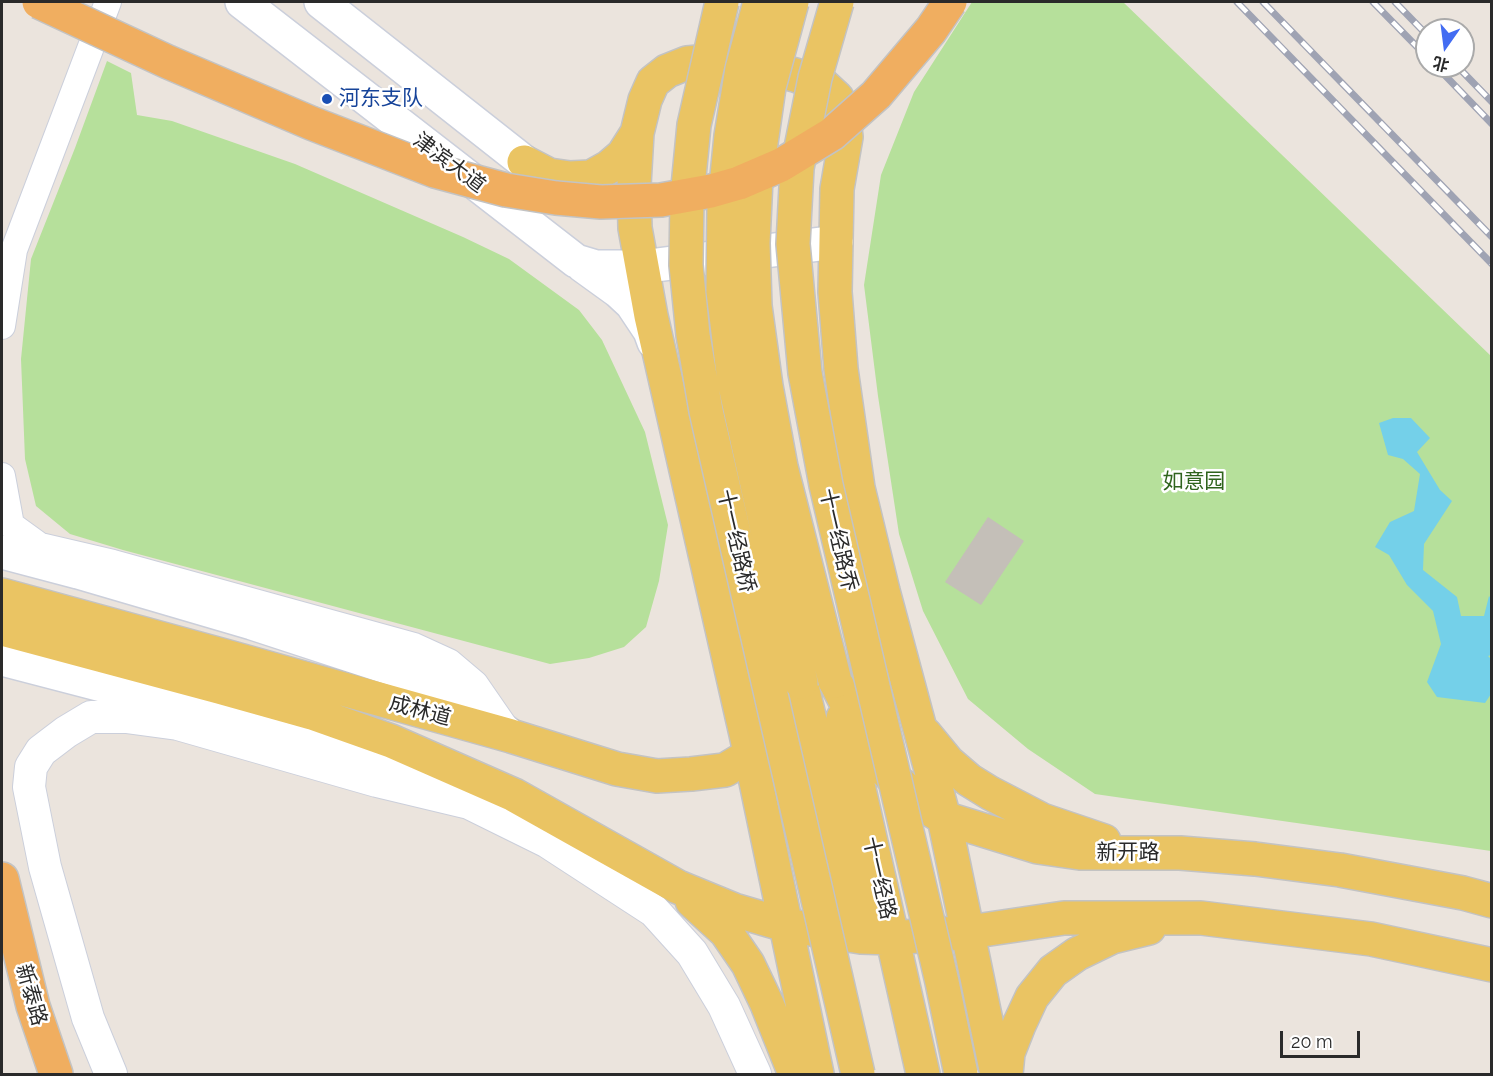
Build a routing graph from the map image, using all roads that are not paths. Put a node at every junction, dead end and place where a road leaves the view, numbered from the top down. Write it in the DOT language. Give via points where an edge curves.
graph roads {
  1 [pos="39,2"];
  2 [pos="108,2"];
  3 [pos="242,2"];
  4 [pos="321,2"];
  5 [pos="722,2"];
  6 [pos="760,2"];
  7 [pos="792,2"];
  8 [pos="837,2"];
  9 [pos="950,2"];
  10 [pos="637,133"];
  11 [pos="836,243"];
  12 [pos="576,261"];
  13 [pos="641,267"];
  14 [pos="2,326"];
  15 [pos="659,354"];
  16 [pos="2,476"];
  17 [pos="2,552"];
  18 [pos="113,563"];
  19 [pos="78,572"];
  20 [pos="2,595"];
  21 [pos="2,629"];
  22 [pos="2,659"];
  23 [pos="835,681"];
  24 [pos="801,682"];
  25 [pos="312,713"];
  26 [pos="919,725"];
  27 [pos="510,736"];
  28 [pos="750,755"];
  29 [pos="392,759"];
  30 [pos="514,795"];
  31 [pos="469,803"];
  32 [pos="944,818"];
  33 [pos="1179,853"];
  34 [pos="2,879"];
  35 [pos="678,887"];
  36 [pos="1491,901"];
  37 [pos="1201,918"];
  38 [pos="785,925"];
  39 [pos="969,932"];
  40 [pos="877,937"];
  41 [pos="1491,965"];
  42 [pos="56,1074"];
  43 [pos="111,1074"];
  44 [pos="755,1074"];
  45 [pos="795,1074"];
  46 [pos="817,1074"];
  47 [pos="858,1074"];
  48 [pos="923,1074"];
  49 [pos="961,1074"];
  50 [pos="997,1074"];
  51 [pos="1006,1074"];
  1 -- 9 [label="highway, bridge" via="190,72 435,171 506,190 601,202 660,200 711,191 781,165 832,134 876,95"];
  2 -- 14 [label="street" via="14,250"];
  3 -- 12 [label="main road, 津滨大道"];
  4 -- 10 [label="main road" via="524,162 549,175 591,177 623,155"];
  5 -- 47 [label="main road, 十一经路桥, bridge" via="694,125 687,197 686,266 693,335 706,411"];
  6 -- 24 [label="main road, 十一经路桥, bridge" via="742,69 731,136 724,206 723,291 734,381"];
  7 -- 23 [label="main road, bridge" via="769,87 756,178 755,306 781,466"];
  8 -- 49 [label="main road, 十一经路乔, bridge" via="815,78 796,168 793,244 805,373 826,485"];
  10 -- 11 [label="main road" via="653,82 687,63 722,60 761,66 823,85 837,98 846,137 837,189"];
  10 -- 13 [label="main road" via="635,228"];
  11 -- 13 [label="main road, 津滨大道"];
  11 -- 26 [label="main road" via="841,369 858,488"];
  12 -- 13 [label="main road, 津滨大道" via="596,267"];
  12 -- 15 [label="main road" via="632,304 650,331"];
  13 -- 15 [label="main road"];
  15 -- 28 [label="main road"];
  16 -- 18 [label="street" via="11,525 40,546"];
  17 -- 19 [label="main road"];
  18 -- 19 [label="street"];
  18 -- 27 [label="street" via="414,646 449,662 475,684"];
  19 -- 27 [label="main road" via="402,672 453,695"];
  20 -- 27 [label="main road, 成林道"];
  21 -- 25 [label="main road, 成林道"];
  22 -- 29 [label="main road"];
  23 -- 32 [label="main road, 新开路" via="886,771 923,805"];
  23 -- 40 [label="main road, 十一经路"];
  24 -- 28 [label="main road, 成林道" via="790,709"];
  24 -- 40 [label="main road, 十一经路"];
  25 -- 29 [label="main road"];
  25 -- 30 [label="main road, 成林道" via="391,741"];
  26 -- 32 [label="main road"];
  26 -- 33 [label="main road" via="948,762 969,780 1042,820 1107,842"];
  27 -- 28 [label="main road, 成林道" via="617,769 657,776 725,770"];
  28 -- 38 [label="main road"];
  29 -- 30 [label="main road"];
  29 -- 31 [label="street"];
  30 -- 35 [label="main road, 成林道"];
  31 -- 43 [label="street" via="177,724 91,717 66,732 41,751 31,767 28,787 45,867 88,1018"];
  31 -- 44 [label="street" via="548,842 654,910 692,953 724,1006"];
  32 -- 33 [label="main road, 新开路" via="1038,848 1080,854"];
  32 -- 39 [label="main road"];
  33 -- 36 [label="main road, 新开路" via="1340,870"];
  34 -- 42 [label="highway, 新泰路" via="33,1006"];
  35 -- 38 [label="main road"];
  35 -- 45 [label="main road" via="726,932 748,964"];
  37 -- 39 [label="main road" via="1064,918"];
  37 -- 41 [label="main road" via="1371,939"];
  37 -- 51 [label="main road" via="1112,937 1053,971 1032,997 1019,1024 1008,1053"];
  38 -- 40 [label="main road"];
  38 -- 46 [label="main road"];
  39 -- 40 [label="main road"];
  39 -- 50 [label="main road"];
  40 -- 48 [label="main road, 十一经路"];
}
